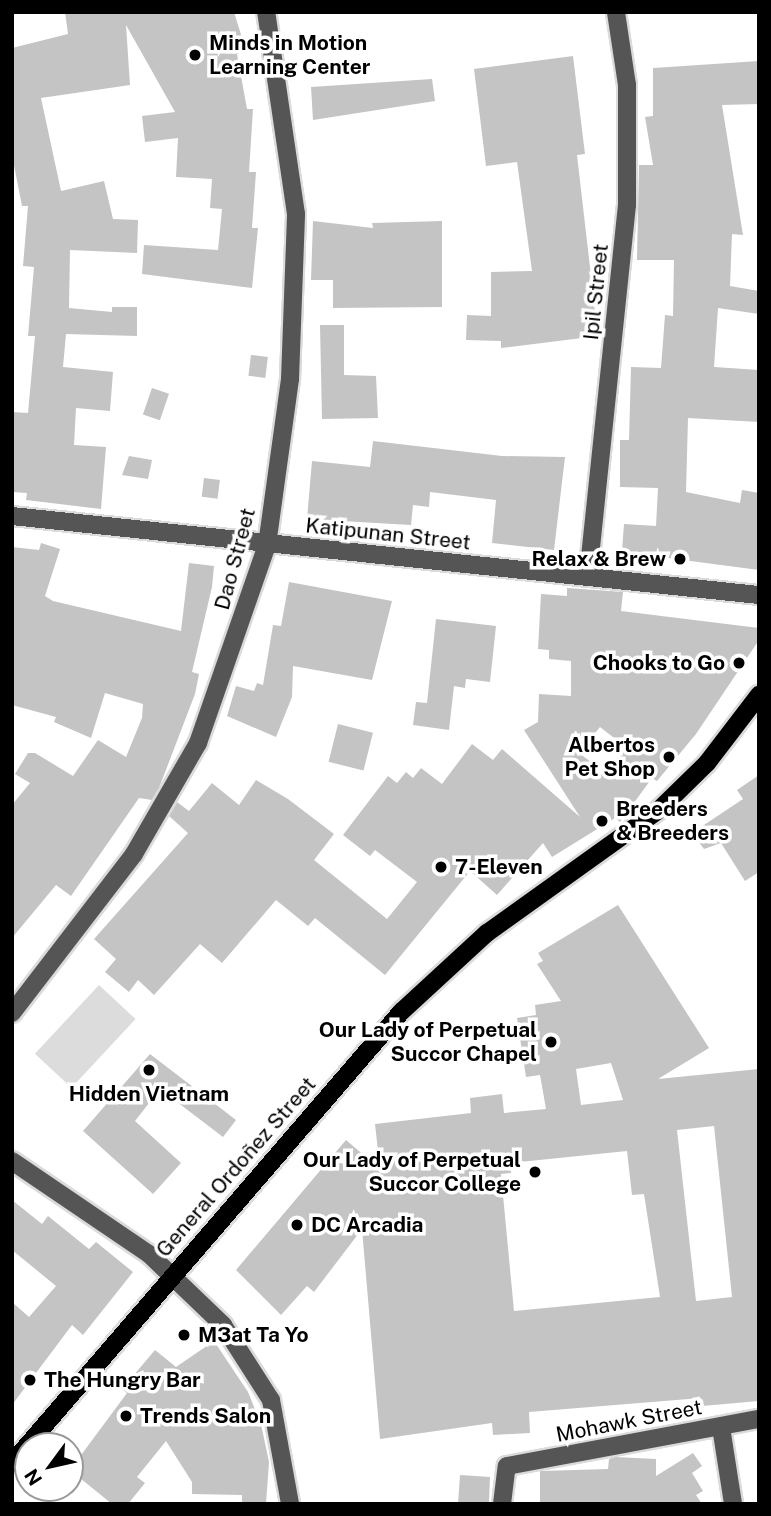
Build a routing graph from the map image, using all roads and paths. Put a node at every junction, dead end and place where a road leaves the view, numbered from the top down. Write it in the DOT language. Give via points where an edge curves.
graph roads {
  1 [pos="266,12"];
  2 [pos="616,12"];
  3 [pos="12,516"];
  4 [pos="267,545"];
  5 [pos="588,576"];
  6 [pos="759,595"];
  7 [pos="759,695"];
  8 [pos="12,1013"];
  9 [pos="12,1161"];
  10 [pos="174,1275"];
  11 [pos="759,1419"];
  12 [pos="721,1427"];
  13 [pos="12,1463"];
  14 [pos="290,1504"];
  15 [pos="502,1504"];
  16 [pos="733,1504"];
  1 -- 4 [label="street, Dao Street" via="296,215 290,380"];
  2 -- 5 [label="street, Ipil Street" via="626,85 627,205"];
  3 -- 4 [label="street, Katipunan Street"];
  4 -- 5 [label="street, Katipunan Street"];
  4 -- 8 [label="street, Dao Street" via="198,743 134,854"];
  5 -- 6 [label="street, Katipunan Street"];
  7 -- 10 [label="main road, General Ordoñez Street" via="707,762 660,809 487,933 401,1012"];
  9 -- 10 [label="street"];
  10 -- 13 [label="main road, General Ordoñez Street"];
  10 -- 14 [label="street" via="223,1325 261,1378 282,1443"];
  11 -- 12 [label="street, Mohawk Street"];
  12 -- 15 [label="street, Mohawk Street" via="507,1466"];
  12 -- 16 [label="street"];
}
